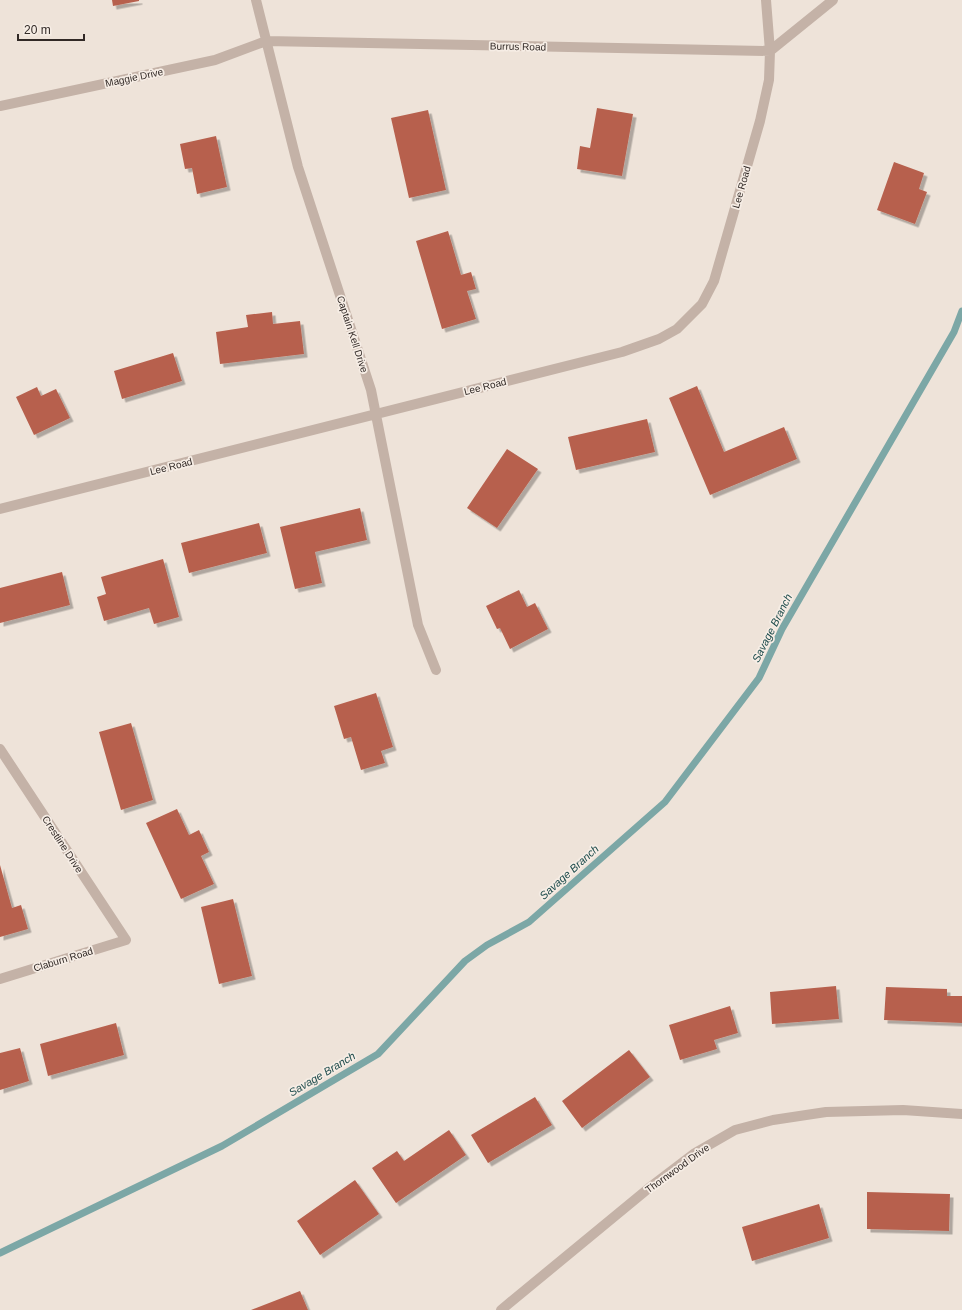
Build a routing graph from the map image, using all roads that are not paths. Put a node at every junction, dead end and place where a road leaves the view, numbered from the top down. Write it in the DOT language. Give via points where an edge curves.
graph roads {
  1 [pos="256,0"];
  2 [pos="766,0"];
  3 [pos="833,0"];
  4 [pos="266,41"];
  5 [pos="770,51"];
  6 [pos="0,106"];
  7 [pos="376,413"];
  8 [pos="0,509"];
  9 [pos="436,670"];
  10 [pos="0,749"];
  11 [pos="126,940"];
  12 [pos="0,979"];
  13 [pos="962,1114"];
  14 [pos="501,1310"];
  1 -- 4 [label="street, Captain Kell Drive"];
  2 -- 5 [label="street, Lee Road"];
  3 -- 5 [label="street"];
  4 -- 5 [label="street, Burrus Road"];
  4 -- 6 [label="street, Maggie Drive" via="215,60"];
  4 -- 7 [label="street, Captain Kell Drive" via="298,167 371,390"];
  5 -- 7 [label="street, Lee Road" via="769,80 760,121 714,281 702,304 677,328 659,340 622,352"];
  7 -- 8 [label="street, Lee Road"];
  7 -- 9 [label="street, Captain Kell Drive" via="418,625"];
  10 -- 11 [label="street, Crestline Drive"];
  11 -- 12 [label="street, Claburn Road"];
  13 -- 14 [label="street, Thornwood Drive" via="903,1110 826,1112 773,1120 734,1130 695,1153 649,1188"];
}
